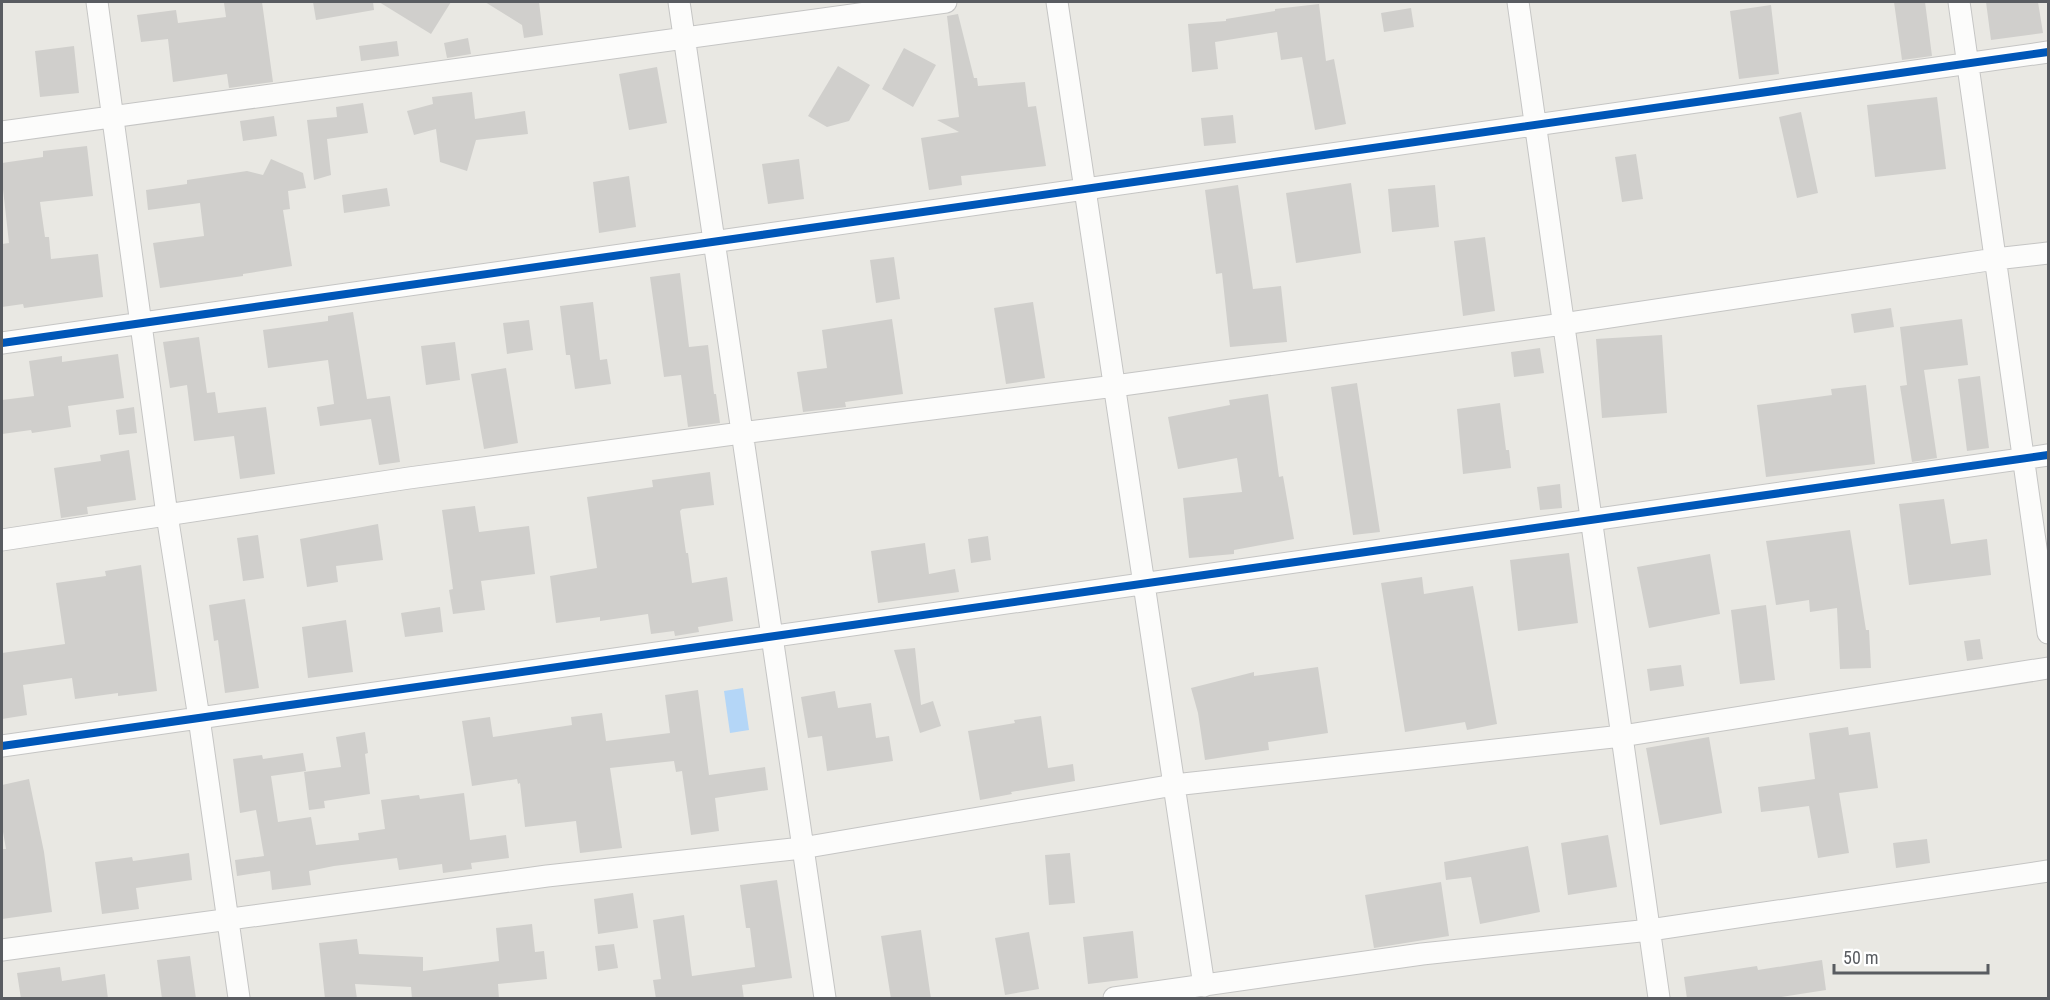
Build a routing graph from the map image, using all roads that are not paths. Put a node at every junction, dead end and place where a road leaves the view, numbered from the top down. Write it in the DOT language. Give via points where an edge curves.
graph roads {
  1 [pos="97,2"];
  2 [pos="679,2"];
  3 [pos="946,2"];
  4 [pos="1057,2"];
  5 [pos="1518,2"];
  6 [pos="1959,2"];
  7 [pos="684,38"];
  8 [pos="2049,52"];
  9 [pos="1968,64"];
  10 [pos="114,117"];
  11 [pos="1535,125"];
  12 [pos="2,132"];
  13 [pos="1085,189"];
  14 [pos="714,242"];
  15 [pos="2049,253"];
  16 [pos="1995,259"];
  17 [pos="141,323"];
  18 [pos="1563,324"];
  19 [pos="2,343"];
  20 [pos="1114,386"];
  21 [pos="741,433"];
  22 [pos="2049,456"];
  23 [pos="2024,459"];
  24 [pos="168,515"];
  25 [pos="1591,520"];
  26 [pos="2,540"];
  27 [pos="1144,584"];
  28 [pos="2049,633"];
  29 [pos="771,637"];
  30 [pos="2049,668"];
  31 [pos="199,718"];
  32 [pos="1622,736"];
  33 [pos="2,746"];
  34 [pos="1174,785"];
  35 [pos="802,848"];
  36 [pos="2049,871"];
  37 [pos="226,919"];
  38 [pos="1650,930"];
  39 [pos="2,951"];
  40 [pos="1204,986"];
  41 [pos="239,999"];
  42 [pos="825,999"];
  43 [pos="1114,999"];
  44 [pos="1659,999"];
  1 -- 10 [label="street"];
  2 -- 7 [label="street"];
  3 -- 7 [label="street"];
  4 -- 13 [label="street"];
  5 -- 11 [label="street"];
  6 -- 9 [label="street"];
  7 -- 10 [label="street"];
  7 -- 14 [label="street"];
  8 -- 9 [label="street"];
  9 -- 11 [label="street"];
  9 -- 16 [label="street"];
  10 -- 12 [label="street"];
  10 -- 17 [label="street"];
  11 -- 13 [label="street"];
  11 -- 18 [label="street"];
  13 -- 14 [label="street"];
  13 -- 20 [label="street"];
  14 -- 17 [label="street"];
  14 -- 21 [label="street"];
  15 -- 16 [label="street"];
  16 -- 18 [label="street"];
  16 -- 23 [label="street"];
  17 -- 19 [label="street"];
  17 -- 24 [label="street"];
  18 -- 20 [label="street"];
  18 -- 25 [label="street"];
  20 -- 21 [label="street"];
  20 -- 27 [label="street"];
  21 -- 24 [label="street"];
  21 -- 29 [label="street"];
  22 -- 23 [label="street"];
  23 -- 25 [label="street"];
  23 -- 28 [label="street"];
  24 -- 26 [label="street"];
  24 -- 31 [label="street"];
  25 -- 27 [label="street"];
  25 -- 32 [label="street"];
  27 -- 29 [label="street"];
  27 -- 34 [label="street"];
  29 -- 31 [label="street"];
  29 -- 35 [label="street"];
  30 -- 32 [label="street"];
  31 -- 33 [label="street"];
  31 -- 37 [label="street"];
  32 -- 34 [label="street"];
  32 -- 38 [label="street"];
  34 -- 35 [label="street"];
  34 -- 40 [label="street"];
  35 -- 37 [label="street" via="547,876"];
  35 -- 42 [label="street"];
  36 -- 38 [label="street"];
  37 -- 39 [label="street"];
  37 -- 41 [label="street"];
  38 -- 40 [label="street" via="1422,954"];
  38 -- 44 [label="street"];
  40 -- 43 [label="street"];
}
